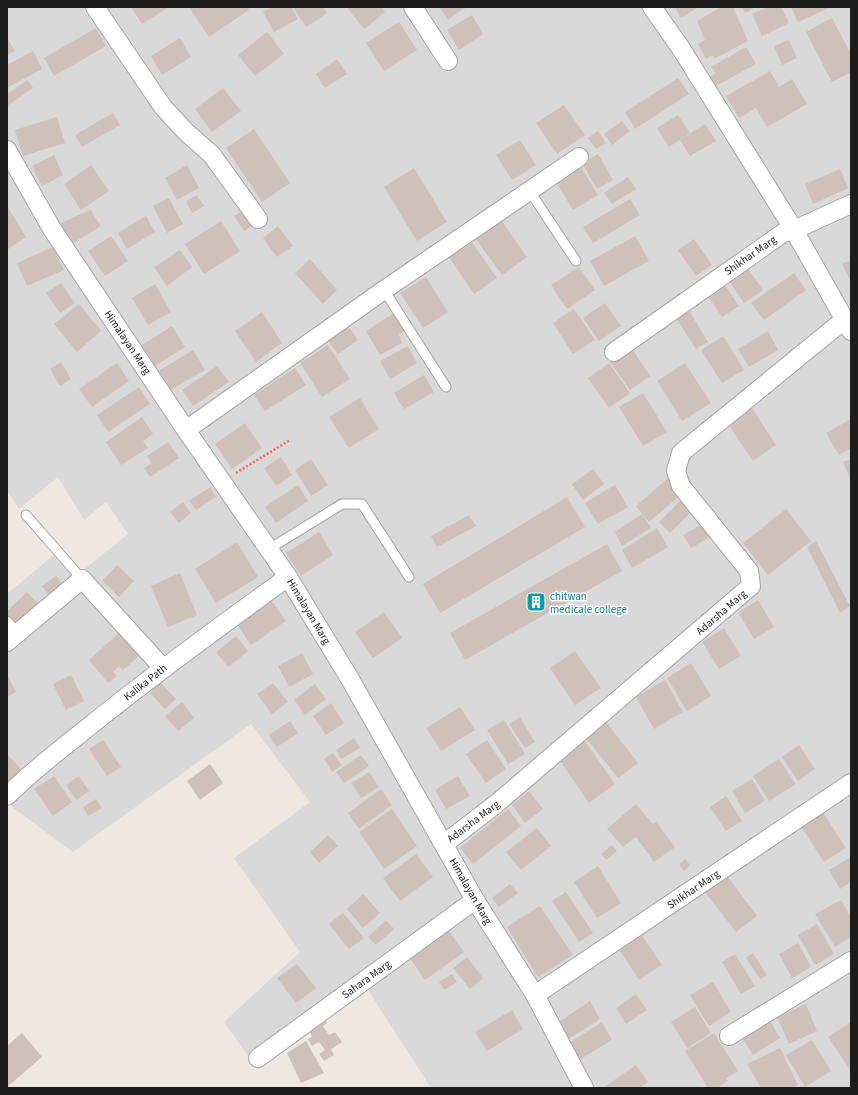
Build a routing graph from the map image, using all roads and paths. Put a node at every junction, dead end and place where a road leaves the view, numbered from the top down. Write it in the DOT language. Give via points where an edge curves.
graph roads {
  1 [pos="95,7"];
  2 [pos="413,7"];
  3 [pos="652,7"];
  4 [pos="448,61"];
  5 [pos="7,150"];
  6 [pos="579,157"];
  7 [pos="530,190"];
  8 [pos="851,204"];
  9 [pos="258,219"];
  10 [pos="794,230"];
  11 [pos="576,261"];
  12 [pos="384,290"];
  13 [pos="848,325"];
  14 [pos="614,352"];
  15 [pos="446,387"];
  16 [pos="186,430"];
  17 [pos="290,440"];
  18 [pos="222,482"];
  19 [pos="26,515"];
  20 [pos="269,549"];
  21 [pos="409,576"];
  22 [pos="288,577"];
  23 [pos="82,579"];
  24 [pos="11,632"];
  25 [pos="163,668"];
  26 [pos="851,783"];
  27 [pos="7,796"];
  28 [pos="444,844"];
  29 [pos="475,900"];
  30 [pos="851,961"];
  31 [pos="535,995"];
  32 [pos="729,1036"];
  33 [pos="258,1058"];
  34 [pos="584,1088"];
  1 -- 9 [label="street" via="163,107 212,155"];
  2 -- 4 [label="street"];
  3 -- 10 [label="street" via="682,50"];
  5 -- 16 [label="street, Himalayan Marg" via="52,229"];
  6 -- 7 [label="street"];
  7 -- 11 [label="lane"];
  7 -- 12 [label="street"];
  8 -- 10 [label="street, Shikhar Marg"];
  10 -- 13 [label="street"];
  10 -- 14 [label="street, Shikhar Marg" via="783,233"];
  12 -- 15 [label="lane"];
  12 -- 16 [label="street"];
  13 -- 28 [label="street, Adarsha Marg" via="681,453 676,471 681,486 749,571 751,586 496,804"];
  16 -- 18 [label="street, Himalayan Marg"];
  17 -- 18 [label="path"];
  18 -- 20 [label="street, Himalayan Marg"];
  19 -- 23 [label="lane"];
  20 -- 21 [label="lane" via="342,504 362,504"];
  20 -- 22 [label="street, Himalayan Marg"];
  22 -- 25 [label="street, Kalika Path"];
  22 -- 28 [label="street, Himalayan Marg" via="350,679"];
  23 -- 24 [label="street"];
  23 -- 25 [label="street"];
  25 -- 27 [label="street, Kalika Path" via="25,777"];
  26 -- 31 [label="street, Shikhar Marg"];
  28 -- 29 [label="street, Himalayan Marg"];
  29 -- 31 [label="street, Himalayan Marg"];
  29 -- 33 [label="street, Sahara Marg"];
  30 -- 32 [label="street"];
  31 -- 34 [label="street, Himalayan Marg"];
}
